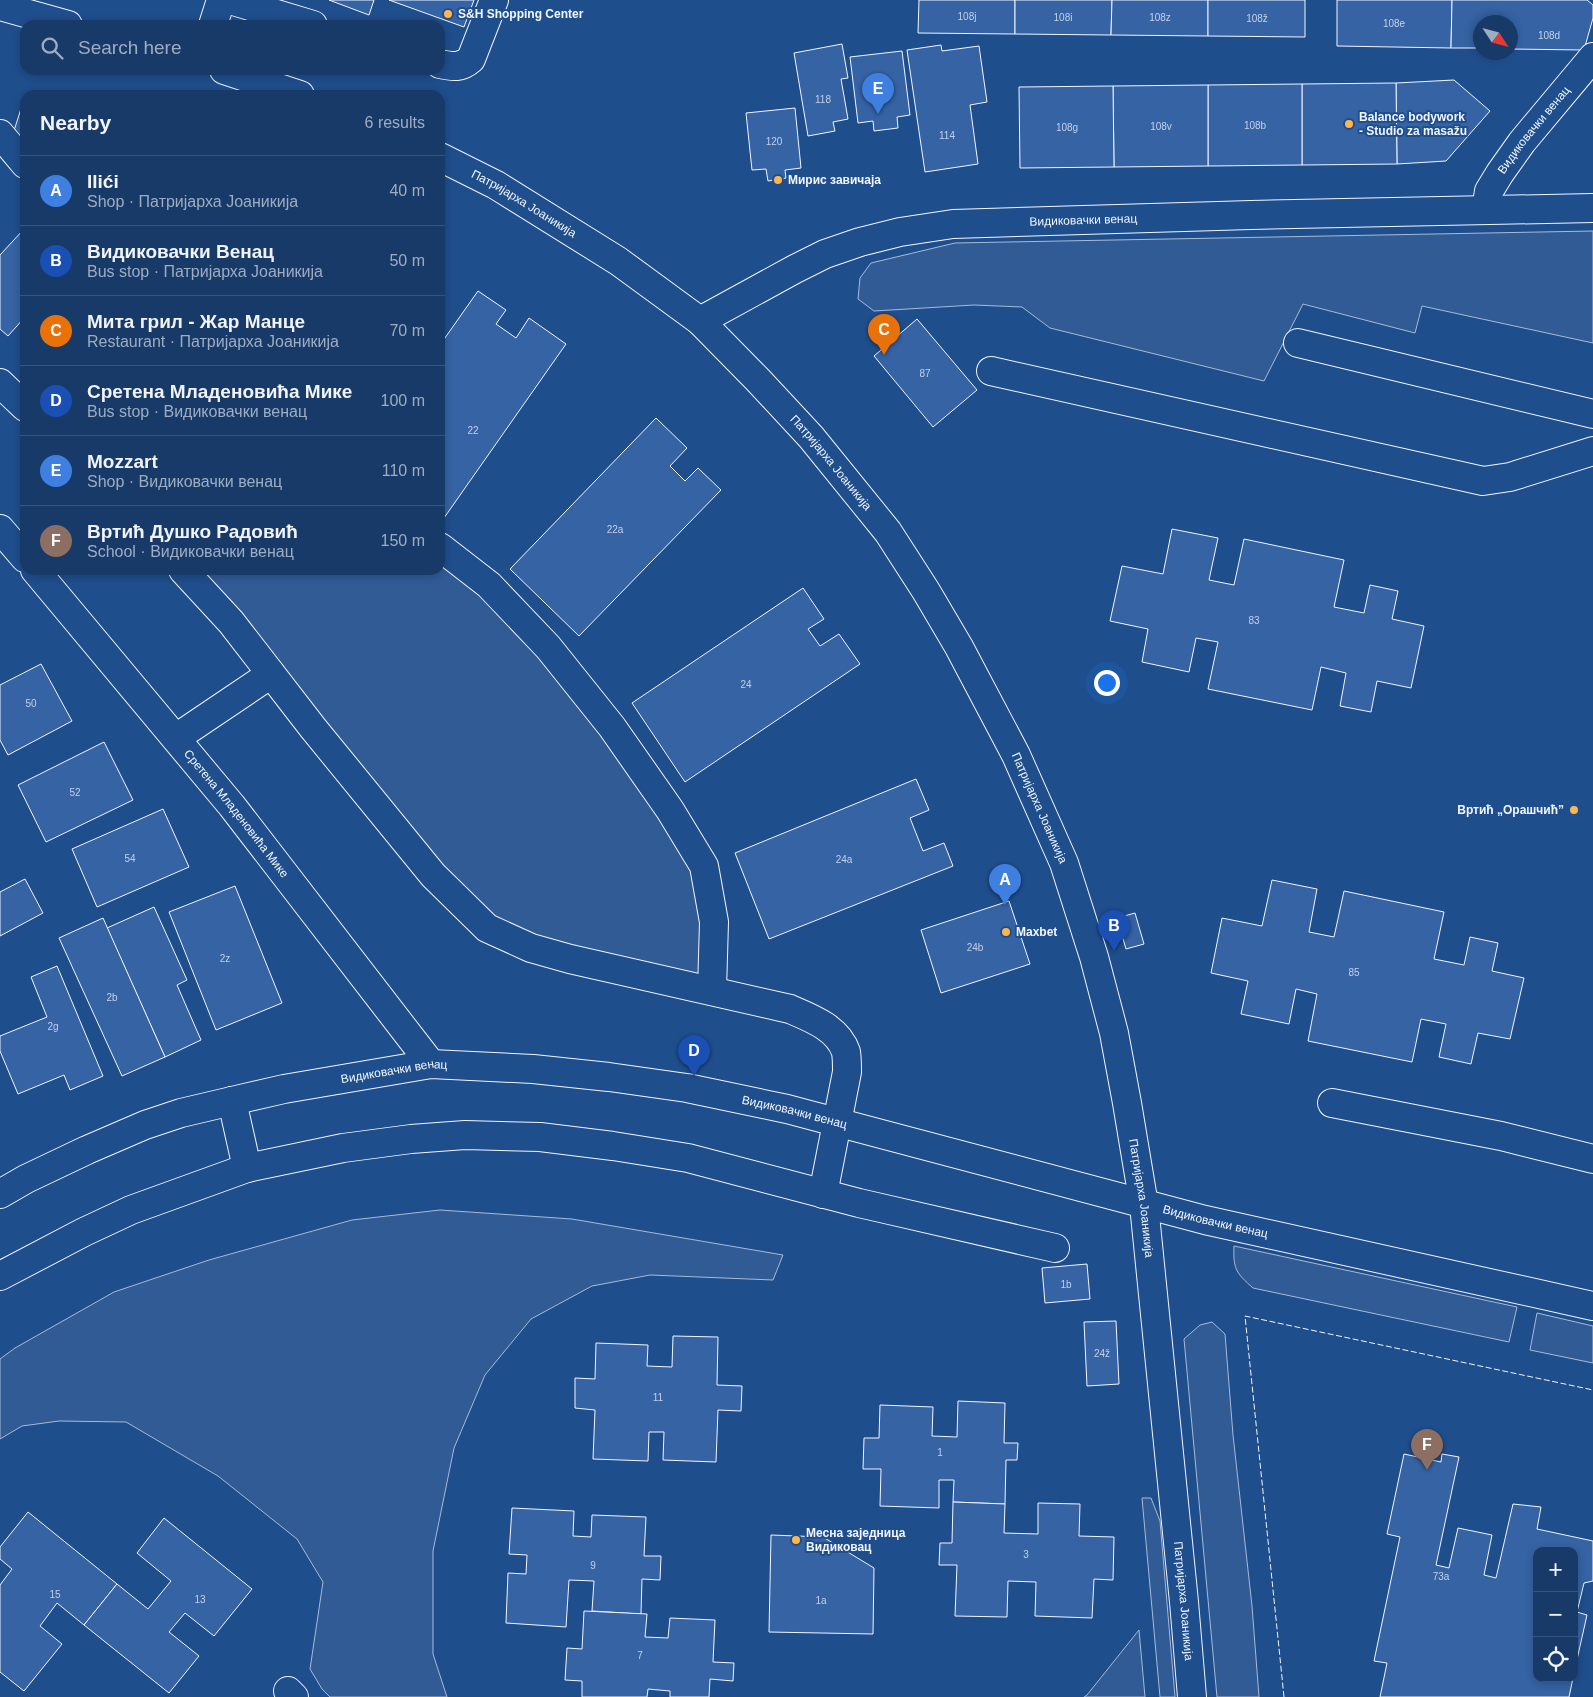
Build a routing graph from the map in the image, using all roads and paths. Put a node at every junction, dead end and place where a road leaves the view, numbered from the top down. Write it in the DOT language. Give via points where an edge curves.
graph roads {
  1 [pos="221,0"];
  2 [pos="230,0"];
  3 [pos="494,0"];
  4 [pos="0,6"];
  5 [pos="50,20"];
  6 [pos="214,20"];
  7 [pos="296,20"];
  8 [pos="1593,57"];
  9 [pos="445,65"];
  10 [pos="239,75"];
  11 [pos="285,90"];
  12 [pos="0,134"];
  13 [pos="20,158"];
  14 [pos="445,160"];
  15 [pos="1593,208"];
  16 [pos="1486,210"];
  17 [pos="700,321"];
  18 [pos="1298,343"];
  19 [pos="992,370"];
  20 [pos="0,383"];
  21 [pos="20,402"];
  22 [pos="1593,414"];
  23 [pos="1593,451"];
  24 [pos="0,529"];
  25 [pos="445,551"];
  26 [pos="20,552"];
  27 [pos="39,575"];
  28 [pos="188,575"];
  29 [pos="271,674"];
  30 [pos="176,738"];
  31 [pos="712,991"];
  32 [pos="431,1064"];
  33 [pos="232,1101"];
  34 [pos="1332,1103"];
  35 [pos="838,1122"];
  36 [pos="1593,1159"];
  37 [pos="247,1168"];
  38 [pos="0,1194"];
  39 [pos="823,1194"];
  40 [pos="1144,1205"];
  41 [pos="1055,1248"];
  42 [pos="0,1276"];
  43 [pos="1593,1306"];
  44 [pos="1192,1697"];
  1 -- 6 [label="street"];
  2 -- 7 [label="street"];
  3 -- 9 [label="street" via="471,60 464,65"];
  4 -- 5 [label="street"];
  8 -- 16 [label="street, Видиковачки венац" via="1500,173 1490,191"];
  10 -- 11 [label="street"];
  12 -- 13 [label="street"];
  14 -- 17 [label="street, Патријарха Јоаникија" via="496,186 618,260"];
  15 -- 16 [label="street, Видиковачки венац"];
  16 -- 17 [label="street, Видиковачки венац" via="963,224 900,232 826,254"];
  17 -- 40 [label="street, Патријарха Јоаникија" via="811,437 888,532 959,647 1016,755 1064,863 1094,957 1114,1033"];
  18 -- 22 [label="street"];
  19 -- 23 [label="street" via="1483,480 1510,476"];
  20 -- 21 [label="street"];
  24 -- 26 [label="street"];
  25 -- 31 [label="street" via="489,585 548,646 612,727 670,810 704,866 714,922"];
  27 -- 30 [label="street, Сретена Младеновића Мике"];
  28 -- 29 [label="street" via="231,622"];
  29 -- 30 [label="street"];
  29 -- 31 [label="street" via="433,875 488,928 531,948 570,959"];
  30 -- 32 [label="street, Сретена Младеновића Мике"];
  31 -- 35 [label="street" via="790,1009 814,1019 840,1040 846,1054 847,1072"];
  32 -- 33 [label="street, Видиковачки венац"];
  32 -- 35 [label="street, Видиковачки венац" via="533,1069 618,1078 696,1090"];
  33 -- 37 [label="street"];
  33 -- 38 [label="street, Видиковачки венац" via="145,1125"];
  34 -- 36 [label="street" via="1501,1136"];
  35 -- 39 [label="street"];
  35 -- 40 [label="street, Видиковачки венац"];
  37 -- 39 [label="street" via="343,1148 410,1139 466,1135 540,1137 688,1158"];
  37 -- 42 [label="street" via="131,1210"];
  39 -- 41 [label="street"];
  40 -- 43 [label="street, Видиковачки венац"];
  40 -- 44 [label="street, Патријарха Јоаникија"];
}
